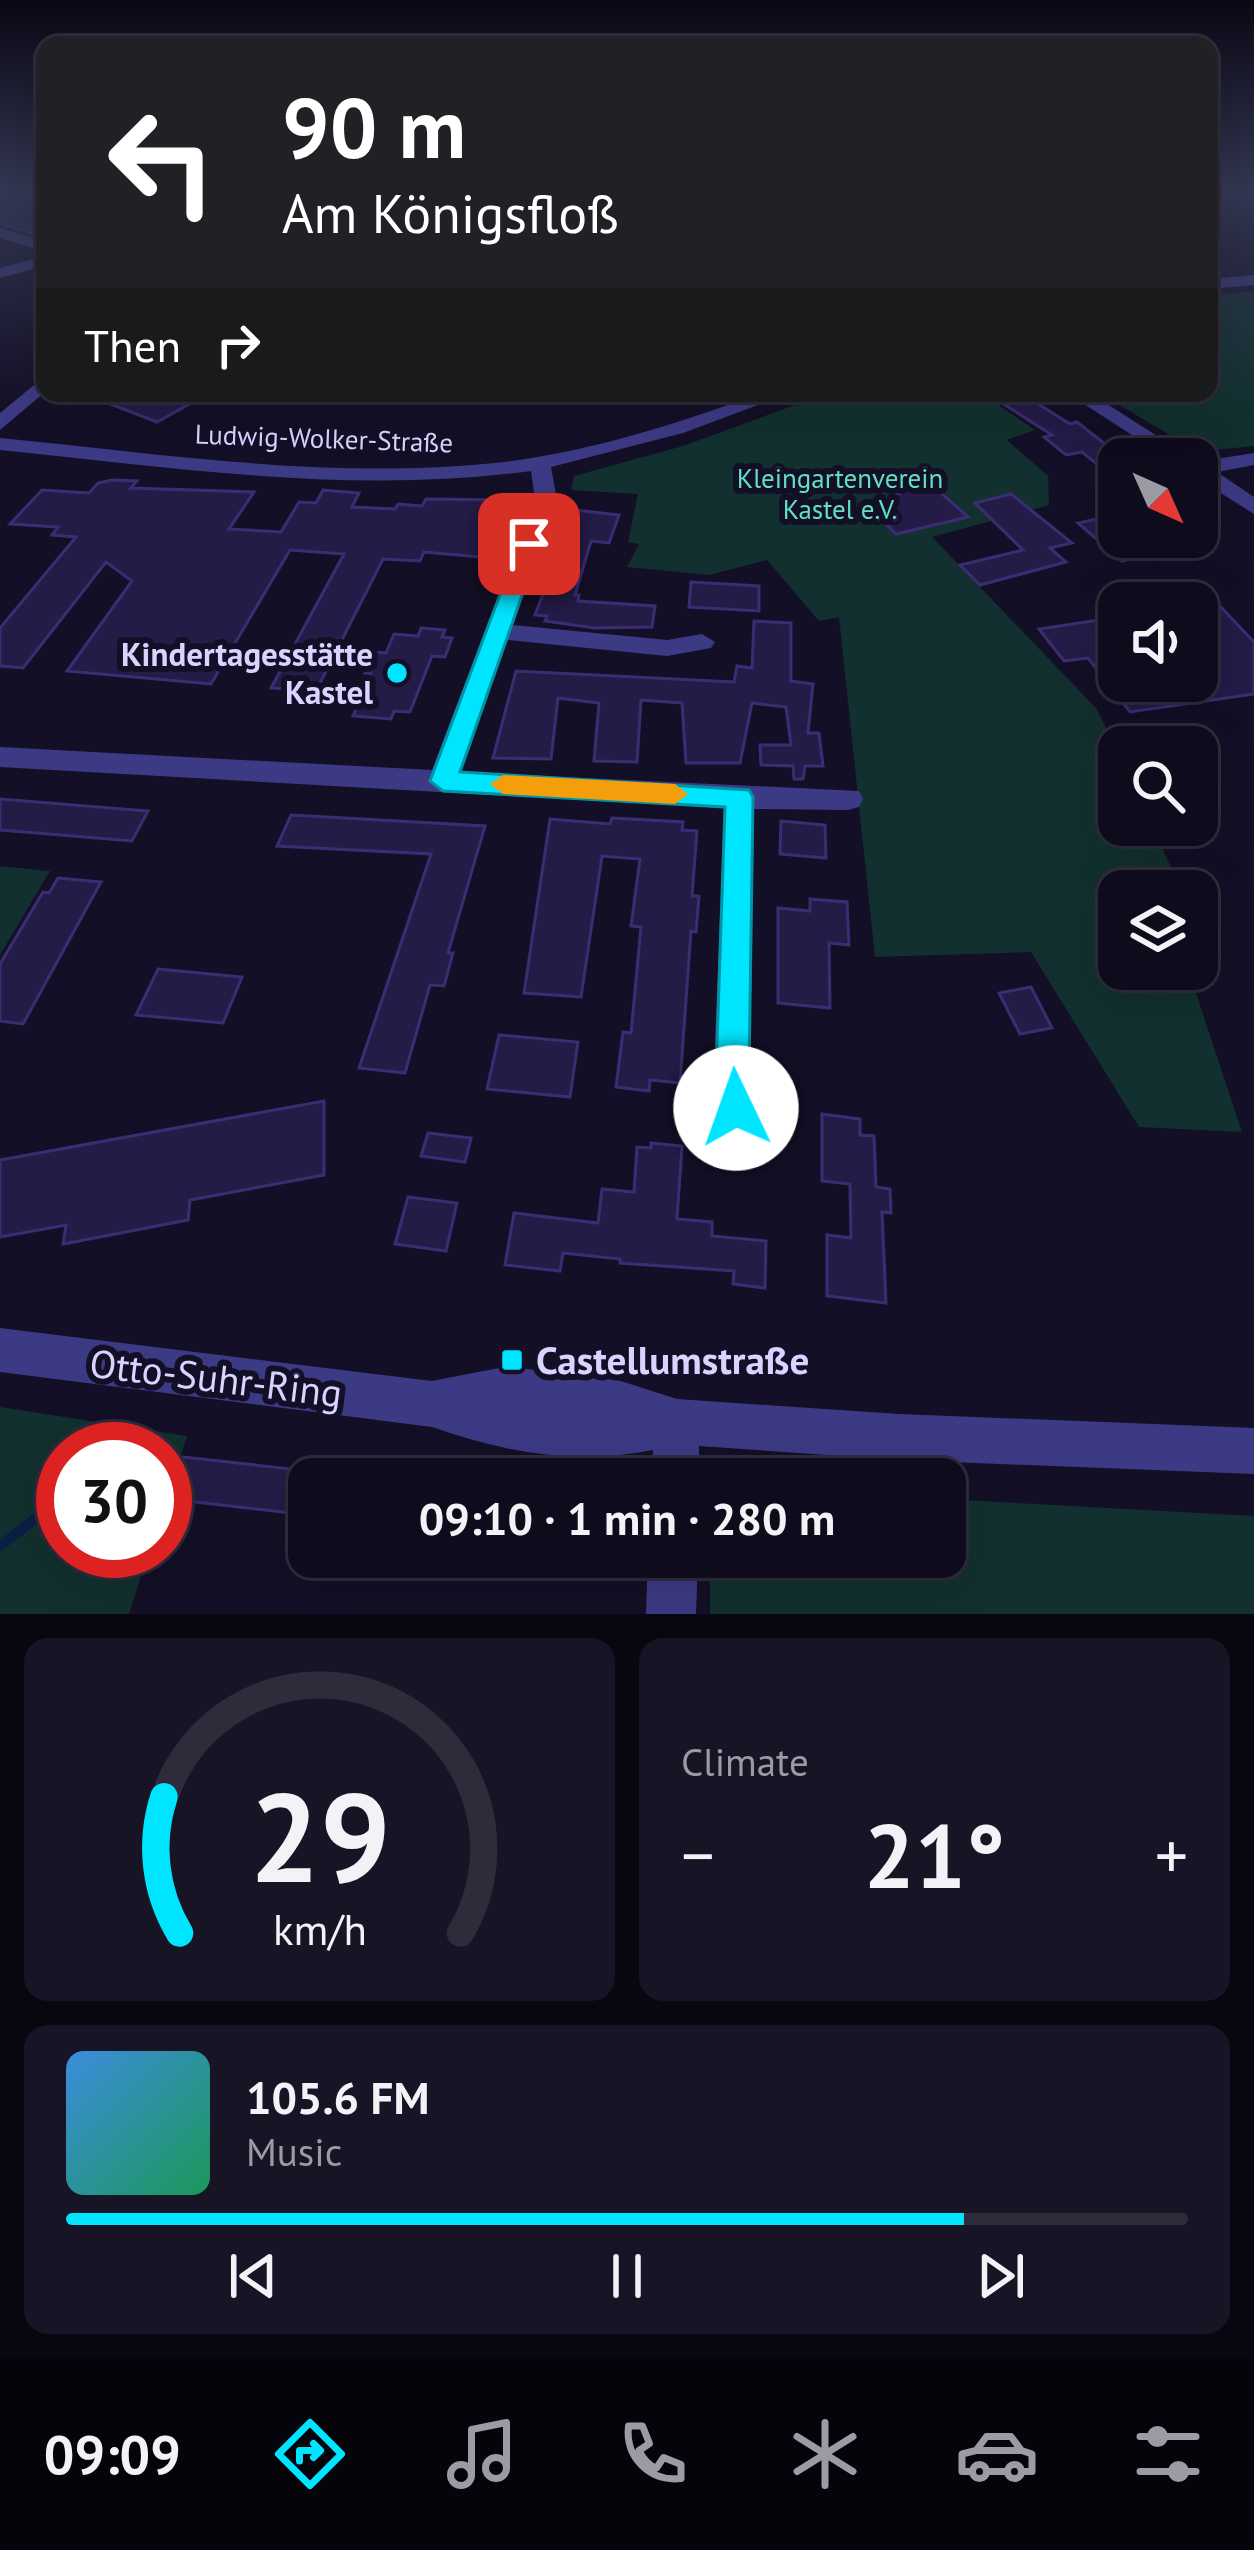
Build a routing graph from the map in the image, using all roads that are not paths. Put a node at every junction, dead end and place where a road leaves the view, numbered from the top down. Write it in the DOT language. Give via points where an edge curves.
graph roads {
  1 [pos="36,264"];
  2 [pos="0,273"];
  3 [pos="1254,280"];
  4 [pos="1218,283"];
  5 [pos="36,390"];
  6 [pos="754,402"];
  7 [pos="1092,402"];
  8 [pos="0,424"];
  9 [pos="1150,438"];
  10 [pos="0,444"];
  11 [pos="1254,459"];
  12 [pos="540,463"];
  13 [pos="1218,463"];
  14 [pos="1218,482"];
  15 [pos="1254,507"];
  16 [pos="496,631"];
  17 [pos="703,642"];
  18 [pos="0,757"];
  19 [pos="443,781"];
  20 [pos="739,797"];
  21 [pos="848,799"];
  22 [pos="749,1141"];
  23 [pos="0,1350"];
  24 [pos="677,1422"];
  25 [pos="1254,1451"];
  26 [pos="676,1458"];
  27 [pos="672,1578"];
  28 [pos="671,1614"];
  1 -- 2 [label="street"];
  3 -- 4 [label="street"];
  5 -- 8 [label="street"];
  6 -- 12 [label="street, Ludwig-Wolker-Straße"];
  7 -- 9 [label="street"];
  10 -- 12 [label="street, Ludwig-Wolker-Straße" via="284,470 464,472"];
  11 -- 13 [label="street"];
  12 -- 16 [label="street" via="546,500"];
  14 -- 15 [label="street"];
  16 -- 17 [label="street" via="668,649"];
  16 -- 19 [label="street"];
  18 -- 19 [label="street"];
  19 -- 20 [label="street"];
  20 -- 21 [label="street"];
  20 -- 22 [label="street" via="732,1073"];
  23 -- 24 [label="street, Otto-Suhr-Ring" via="431,1404 486,1423 600,1437"];
  24 -- 25 [label="street, Otto-Suhr-Ring"];
  24 -- 26 [label="street"];
  27 -- 28 [label="street"];
}
